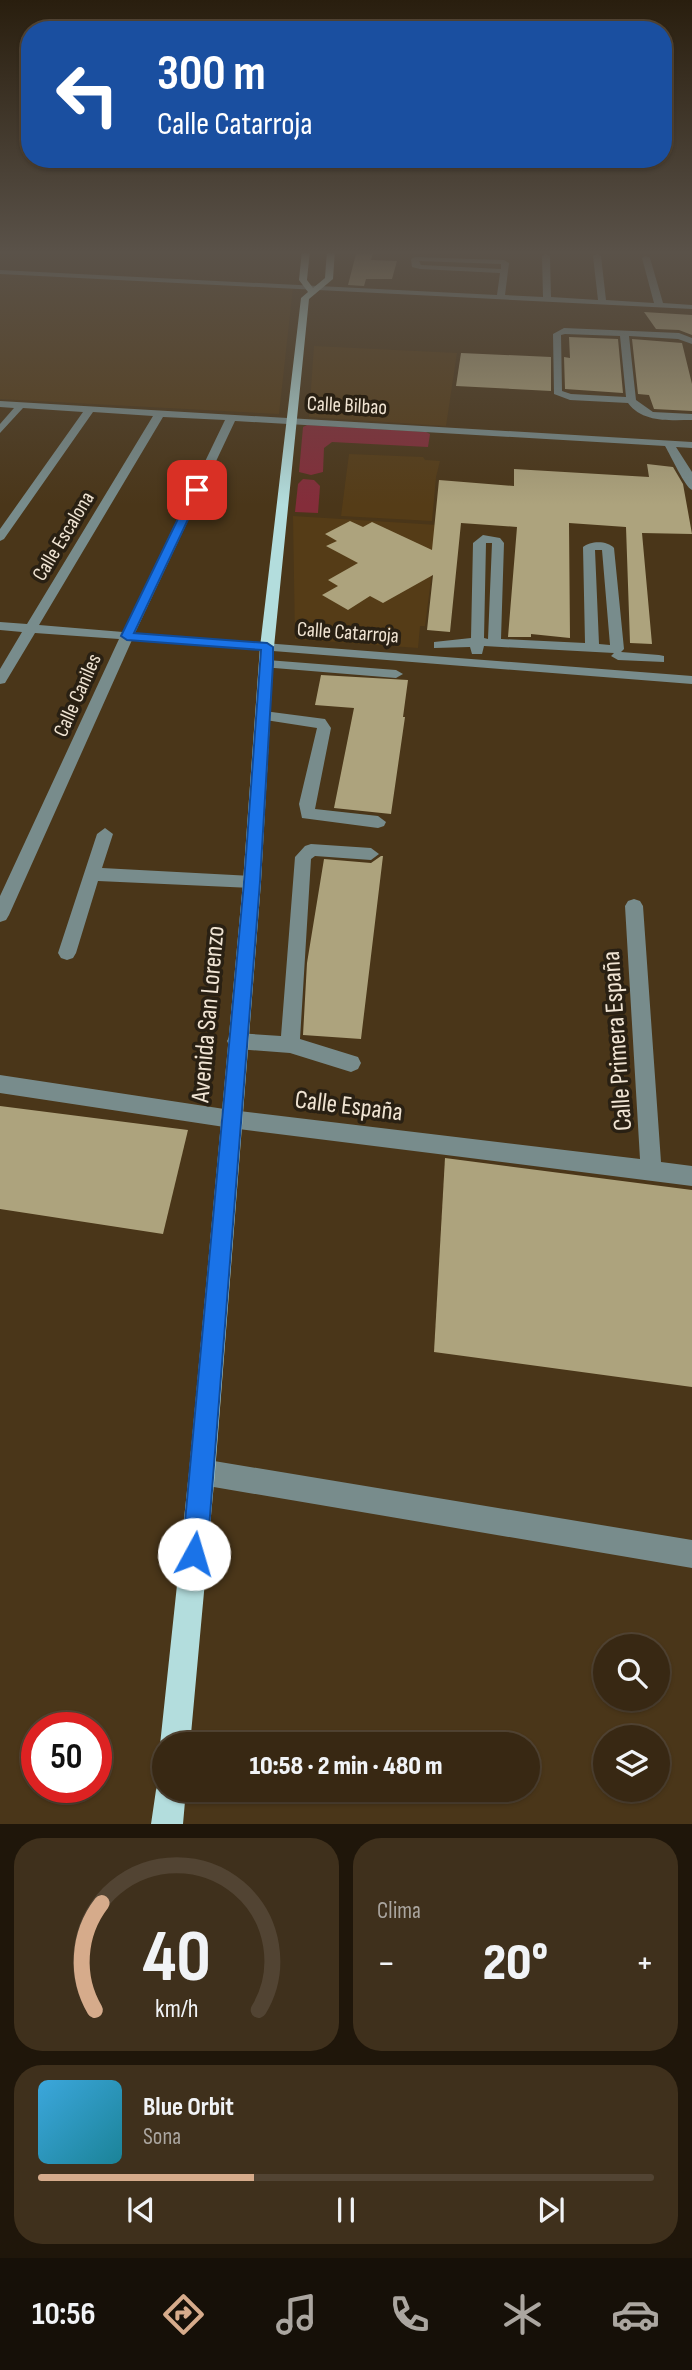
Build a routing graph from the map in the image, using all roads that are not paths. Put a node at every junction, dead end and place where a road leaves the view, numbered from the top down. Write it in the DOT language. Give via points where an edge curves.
graph roads {
  1 [pos="301,335"];
  2 [pos="556,335"];
  3 [pos="624,335"];
  4 [pos="655,335"];
  5 [pos="692,341"];
  6 [pos="631,401"];
  7 [pos="0,404"];
  8 [pos="21,405"];
  9 [pos="90,409"];
  10 [pos="160,413"];
  11 [pos="232,417"];
  12 [pos="692,417"];
  13 [pos="291,421"];
  14 [pos="0,430"];
  15 [pos="668,443"];
  16 [pos="692,445"];
  17 [pos="690,473"];
  18 [pos="692,487"];
  19 [pos="0,537"];
  20 [pos="0,626"];
  21 [pos="29,628"];
  22 [pos="127,636"];
  23 [pos="477,642"];
  24 [pos="494,643"];
  25 [pos="439,645"];
  26 [pos="267,647"];
  27 [pos="592,648"];
  28 [pos="618,653"];
  29 [pos="659,659"];
  30 [pos="477,663"];
  31 [pos="267,664"];
  32 [pos="396,674"];
  33 [pos="619,674"];
  34 [pos="0,680"];
  35 [pos="692,680"];
  36 [pos="264,716"];
  37 [pos="378,822"];
  38 [pos="105,834"];
  39 [pos="371,854"];
  40 [pos="92,874"];
  41 [pos="252,882"];
  42 [pos="634,906"];
  43 [pos="0,915"];
  44 [pos="67,953"];
  45 [pos="237,1041"];
  46 [pos="290,1045"];
  47 [pos="351,1063"];
  48 [pos="0,1084"];
  49 [pos="231,1119"];
  50 [pos="651,1172"];
  51 [pos="692,1177"];
  52 [pos="202,1472"];
  53 [pos="692,1554"];
  54 [pos="176,1732"];
  55 [pos="170,1802"];
  56 [pos="167,1824"];
  1 -- 13 [label="main road, Avenida San Lorenzo"];
  2 -- 6 [label="street" via="557,392"];
  3 -- 6 [label="street"];
  4 -- 5 [label="street"];
  6 -- 12 [label="street" via="651,415"];
  7 -- 8 [label="street, Calle Bilbao"];
  8 -- 9 [label="street, Calle Bilbao"];
  8 -- 14 [label="street"];
  9 -- 10 [label="street, Calle Bilbao"];
  9 -- 19 [label="street"];
  10 -- 11 [label="street, Calle Bilbao"];
  10 -- 21 [label="street, Calle Escalona"];
  11 -- 13 [label="street, Calle Bilbao"];
  11 -- 22 [label="street, Calle Caniles"];
  13 -- 15 [label="street, Calle Bilbao"];
  13 -- 26 [label="main road, Avenida San Lorenzo"];
  15 -- 16 [label="street, Calle Bilbao"];
  15 -- 17 [label="street"];
  17 -- 18 [label="street"];
  20 -- 21 [label="street, Calle Catarroja"];
  21 -- 22 [label="street, Calle Catarroja"];
  21 -- 34 [label="street, Calle Escalona"];
  22 -- 26 [label="street, Calle Catarroja"];
  22 -- 43 [label="street, Calle Caniles"];
  23 -- 24 [label="street"];
  23 -- 24 [label="street" via="479,543 484,539 498,543"];
  23 -- 25 [label="street"];
  23 -- 30 [label="street"];
  24 -- 27 [label="street"];
  26 -- 30 [label="street, Calle Catarroja"];
  26 -- 31 [label="main road, Avenida San Lorenzo"];
  27 -- 28 [label="street"];
  27 -- 28 [label="street" via="589,547 606,545"];
  28 -- 29 [label="street"];
  28 -- 33 [label="street"];
  30 -- 33 [label="street, Calle Catarroja"];
  31 -- 32 [label="street"];
  31 -- 36 [label="main road, Avenida San Lorenzo"];
  33 -- 35 [label="street, Calle Catarroja"];
  36 -- 37 [label="street" via="320,722 324,728 308,814"];
  36 -- 41 [label="main road, Avenida San Lorenzo"];
  38 -- 40 [label="street"];
  39 -- 46 [label="street" via="311,850 303,857"];
  40 -- 41 [label="street"];
  40 -- 44 [label="street"];
  41 -- 45 [label="main road, Avenida San Lorenzo"];
  42 -- 50 [label="street, Calle Primera España"];
  45 -- 46 [label="street"];
  45 -- 49 [label="main road, Avenida San Lorenzo"];
  46 -- 47 [label="street"];
  48 -- 49 [label="street, Calle España"];
  49 -- 50 [label="street, Calle España"];
  49 -- 52 [label="main road, Avenida San Lorenzo"];
  50 -- 51 [label="street, Calle España"];
  52 -- 53 [label="street"];
  52 -- 54 [label="main road, Avenida San Lorenzo"];
  55 -- 56 [label="main road"];
}
